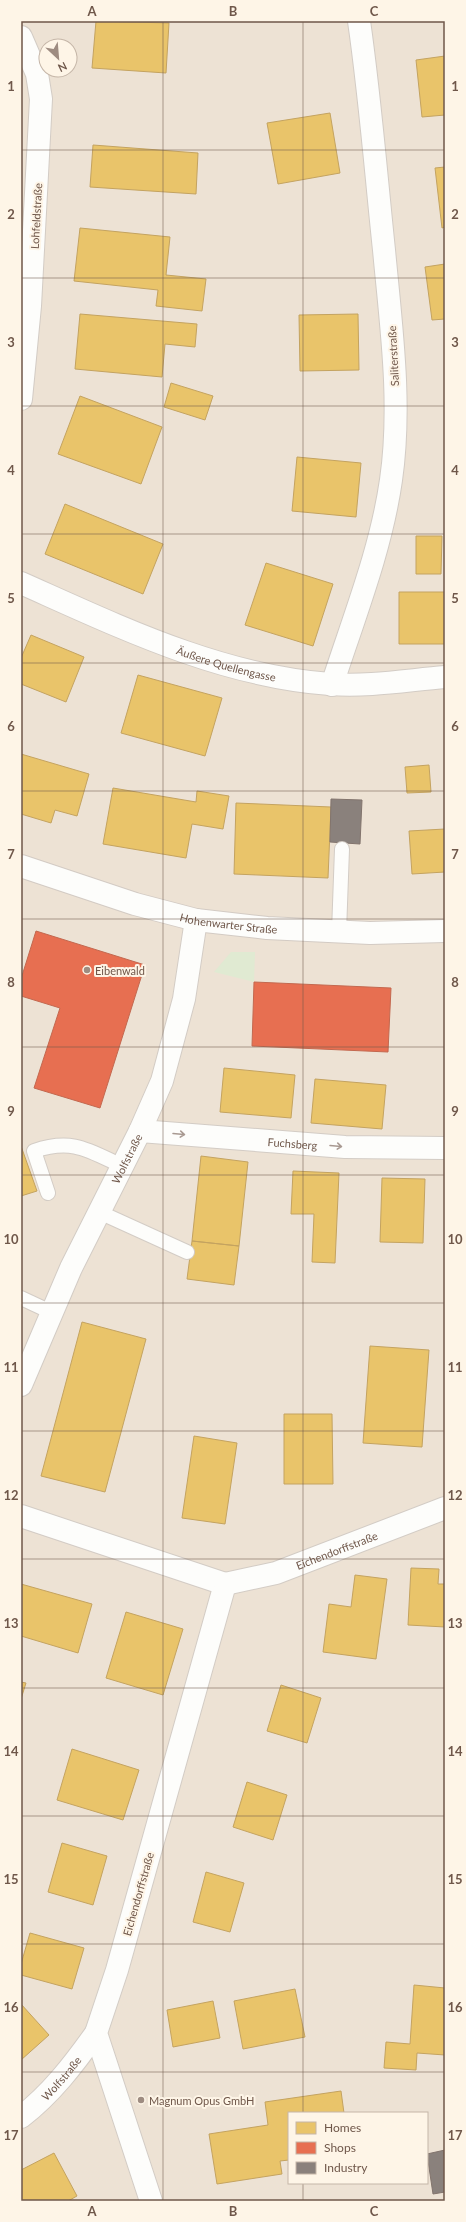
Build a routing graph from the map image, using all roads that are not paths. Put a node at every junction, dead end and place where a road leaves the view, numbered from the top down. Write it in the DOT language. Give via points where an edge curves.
graph roads {
  1 [pos="359,21"];
  2 [pos="21,37"];
  3 [pos="21,399"];
  4 [pos="21,583"];
  5 [pos="445,677"];
  6 [pos="332,685"];
  7 [pos="342,849"];
  8 [pos="21,866"];
  9 [pos="196,920"];
  10 [pos="445,931"];
  11 [pos="340,932"];
  12 [pos="140,1131"];
  13 [pos="445,1148"];
  14 [pos="122,1166"];
  15 [pos="48,1193"];
  16 [pos="99,1212"];
  17 [pos="187,1252"];
  18 [pos="21,1298"];
  19 [pos="51,1312"];
  20 [pos="21,1385"];
  21 [pos="445,1508"];
  22 [pos="21,1516"];
  23 [pos="225,1584"];
  24 [pos="96,2033"];
  25 [pos="21,2117"];
  26 [pos="150,2201"];
  1 -- 6 [label="street, Saliterstraße" via="390,310 395,368 395,430 392,479 381,533"];
  2 -- 3 [label="street, Lohfeldstraße" via="37,74 41,99 30,306"];
  4 -- 6 [label="street, Äußere Quellengasse" via="153,642 262,675"];
  5 -- 6 [label="street, Äußere Quellengasse"];
  7 -- 11 [label="lane"];
  8 -- 9 [label="street, Hohenwarter Straße" via="135,904"];
  9 -- 11 [label="street, Hohenwarter Straße" via="267,928"];
  9 -- 12 [label="street, Wolfstraße" via="176,1037 162,1081"];
  10 -- 11 [label="street, Hohenwarter Straße"];
  12 -- 13 [label="street, Fuchsberg, one-way" via="345,1147"];
  12 -- 14 [label="street, Wolfstraße"];
  14 -- 15 [label="lane" via="70,1144 51,1145 34,1151"];
  14 -- 16 [label="street, Wolfstraße"];
  16 -- 17 [label="lane"];
  16 -- 19 [label="street, Wolfstraße"];
  18 -- 19 [label="lane"];
  19 -- 20 [label="street, Wolfstraße"];
  21 -- 23 [label="street, Eichendorffstraße" via="276,1573"];
  22 -- 23 [label="street"];
  23 -- 24 [label="street, Eichendorffstraße" via="117,1970"];
  24 -- 25 [label="street, Wolfstraße" via="58,2082"];
  24 -- 26 [label="street"];
}
